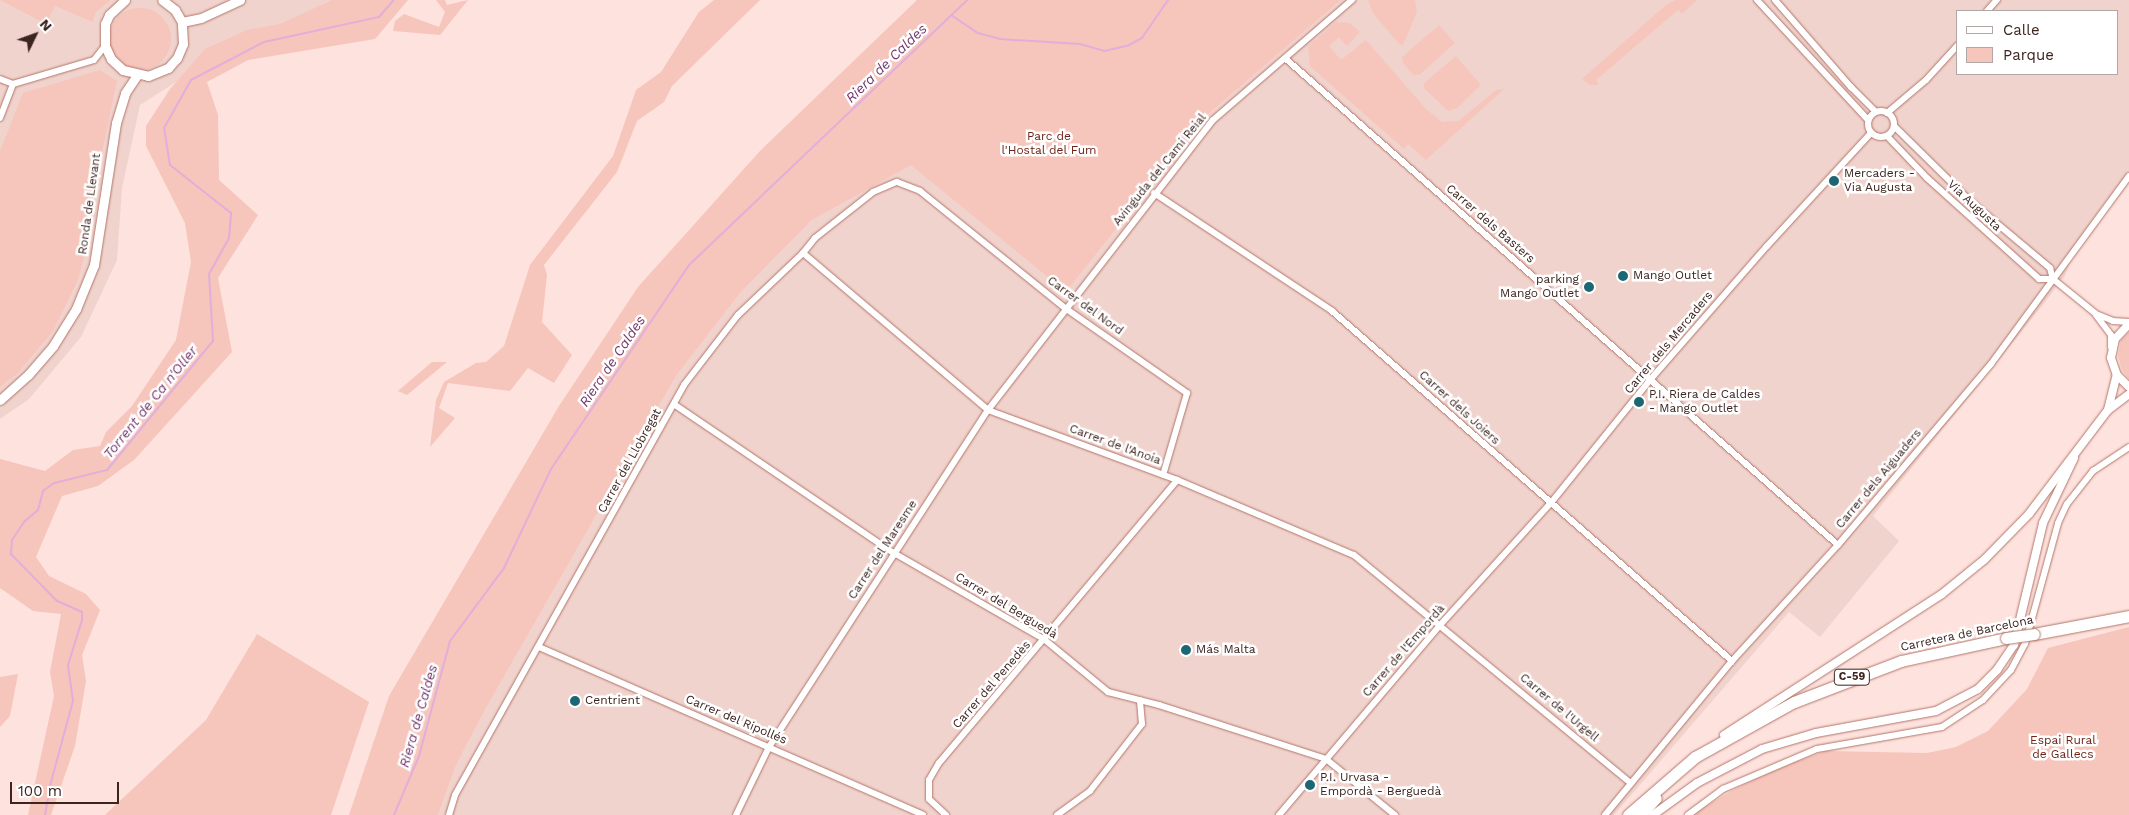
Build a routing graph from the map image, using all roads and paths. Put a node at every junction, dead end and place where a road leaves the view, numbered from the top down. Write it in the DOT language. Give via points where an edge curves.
graph roads {
  1 [pos="125,0"];
  2 [pos="162,0"];
  3 [pos="240,0"];
  4 [pos="1352,0"];
  5 [pos="1756,0"];
  6 [pos="1775,0"];
  7 [pos="1997,0"];
  8 [pos="1988,10"];
  9 [pos="182,22"];
  10 [pos="105,46"];
  11 [pos="1956,47"];
  12 [pos="1286,59"];
  13 [pos="136,75"];
  14 [pos="0,79"];
  15 [pos="13,84"];
  16 [pos="1876,112"];
  17 [pos="1887,113"];
  18 [pos="0,118"];
  19 [pos="1868,120"];
  20 [pos="1894,126"];
  21 [pos="1871,133"];
  22 [pos="1886,136"];
  23 [pos="2129,176"];
  24 [pos="904,182"];
  25 [pos="1154,193"];
  26 [pos="803,253"];
  27 [pos="2053,279"];
  28 [pos="1065,308"];
  29 [pos="2096,314"];
  30 [pos="2129,323"];
  31 [pos="2111,351"];
  32 [pos="2117,375"];
  33 [pos="1650,380"];
  34 [pos="2129,387"];
  35 [pos="2129,394"];
  36 [pos="0,400"];
  37 [pos="675,405"];
  38 [pos="988,410"];
  39 [pos="2108,410"];
  40 [pos="2129,447"];
  41 [pos="2074,458"];
  42 [pos="1163,475"];
  43 [pos="1177,480"];
  44 [pos="1550,504"];
  45 [pos="1838,545"];
  46 [pos="894,553"];
  47 [pos="2129,616"];
  48 [pos="1441,624"];
  49 [pos="1045,640"];
  50 [pos="539,647"];
  51 [pos="1732,661"];
  52 [pos="1140,700"];
  53 [pos="769,747"];
  54 [pos="1710,751"];
  55 [pos="1695,757"];
  56 [pos="1326,759"];
  57 [pos="1631,783"];
  58 [pos="449,815"];
  59 [pos="736,815"];
  60 [pos="923,815"];
  61 [pos="946,815"];
  62 [pos="1057,815"];
  63 [pos="1279,815"];
  64 [pos="1395,815"];
  65 [pos="1605,815"];
  66 [pos="1628,815"];
  67 [pos="1640,815"];
  68 [pos="1653,815"];
  69 [pos="1688,815"];
  1 -- 10 [label="main road" via="107,20"];
  2 -- 9 [label="main road" via="175,10"];
  3 -- 9 [label="main road" via="200,18"];
  4 -- 12 [label="street, Avinguda del Camí Reial"];
  5 -- 19 [label="street"];
  6 -- 16 [label="street"];
  7 -- 8 [label="street"];
  9 -- 13 [label="main road" via="183,44 177,58 168,68 148,76"];
  10 -- 13 [label="main road" via="111,59 123,70"];
  10 -- 15 [label="street" via="94,60"];
  11 -- 17 [label="street" via="1926,80"];
  12 -- 25 [label="street, Avinguda del Camí Reial" via="1213,120"];
  12 -- 33 [label="street, Carrer dels Basters"];
  13 -- 36 [label="main road, Ronda de Llevant" via="125,93 116,123 94,264 80,300 53,346"];
  14 -- 15 [label="street"];
  15 -- 18 [label="street"];
  16 -- 17 [label="street"];
  16 -- 19 [label="street"];
  17 -- 20 [label="street"];
  19 -- 21 [label="street"];
  20 -- 22 [label="street"];
  20 -- 27 [label="street, Via Augusta" via="1975,206 2050,268"];
  21 -- 22 [label="street"];
  21 -- 33 [label="street, Carrer dels Mercaders"];
  22 -- 27 [label="street, Via Augusta" via="1941,191 2039,279"];
  23 -- 27 [label="street, Carrer dels Aiguaders"];
  24 -- 26 [label="street, Carrer del Llobregat" via="873,192 815,238"];
  24 -- 28 [label="street, Carrer del Nord"];
  25 -- 28 [label="street, Avinguda del Camí Reial"];
  25 -- 44 [label="street, Carrer dels Joiers" via="1332,311"];
  26 -- 37 [label="street, Carrer del Llobregat" via="738,316 684,386"];
  26 -- 38 [label="street, Carrer de l'Anoia"];
  27 -- 29 [label="street, Via Augusta"];
  27 -- 45 [label="street, Carrer dels Aiguaders" via="1991,364"];
  28 -- 38 [label="street, Carrer del Maresme"];
  28 -- 42 [label="street, Carrer del Nord" via="1187,393"];
  29 -- 30 [label="street, Via Augusta"];
  29 -- 31 [label="street, Via Augusta" via="2111,335"];
  30 -- 31 [label="street" via="2118,333"];
  31 -- 32 [label="street"];
  32 -- 34 [label="street"];
  32 -- 39 [label="street"];
  33 -- 44 [label="street, Carrer dels Mercaders"];
  33 -- 45 [label="street, Carrer dels Basters"];
  35 -- 39 [label="street"];
  37 -- 46 [label="street, Carrer del Berguedà"];
  37 -- 50 [label="street, Carrer del Llobregat"];
  38 -- 42 [label="street, Carrer de l'Anoia"];
  38 -- 46 [label="street, Carrer del Maresme"];
  39 -- 41 [label="street"];
  40 -- 69 [label="street" via="2093,471 2067,504 2058,523 2025,644 2011,670 1983,700 1942,727 1817,749 1723,789"];
  41 -- 55 [label="street" via="2029,514 1985,558 1942,594"];
  41 -- 68 [label="street" via="2041,530 2014,645 1997,670 1978,689 1936,711 1816,733 1762,749 1696,782"];
  42 -- 43 [label="street, Carrer de l'Anoia"];
  43 -- 48 [label="street, Carrer de l'Anoia" via="1354,555"];
  43 -- 49 [label="street, Carrer del Penedès"];
  44 -- 48 [label="street, Carrer de l'Empordà"];
  44 -- 51 [label="street, Carrer dels Joiers"];
  45 -- 51 [label="street, Carrer dels Aiguaders"];
  46 -- 49 [label="street, Carrer del Berguedà"];
  46 -- 53 [label="street, Carrer del Maresme"];
  47 -- 54 [label="highway, Carretera de Barcelona / C-59, bridge" via="1938,652 1865,672 1794,702"];
  48 -- 56 [label="street, Carrer de l'Empordà"];
  48 -- 57 [label="street, Carrer de l'Urgell"];
  49 -- 52 [label="street, Carrer del Berguedà" via="1108,692"];
  49 -- 61 [label="street, Carrer del Penedès" via="939,763 929,780 929,799"];
  50 -- 53 [label="street, Carrer del Ripollés"];
  50 -- 58 [label="street, Carrer del Llobregat" via="455,795"];
  51 -- 57 [label="street, Carrer dels Aiguaders"];
  52 -- 56 [label="street, Carrer del Berguedà"];
  52 -- 62 [label="street" via="1142,724 1090,791"];
  53 -- 59 [label="street, Carrer del Maresme"];
  53 -- 60 [label="street, Carrer del Ripollés"];
  54 -- 55 [label="highway, Carretera de Barcelona / C-59"];
  54 -- 67 [label="highway, Carretera de Barcelona / C-59"];
  55 -- 66 [label="highway, Carretera de Barcelona / C-59"];
  56 -- 63 [label="street, Carrer de l'Empordà"];
  56 -- 64 [label="street, Carrer del Berguedà"];
  57 -- 65 [label="street"];
}
